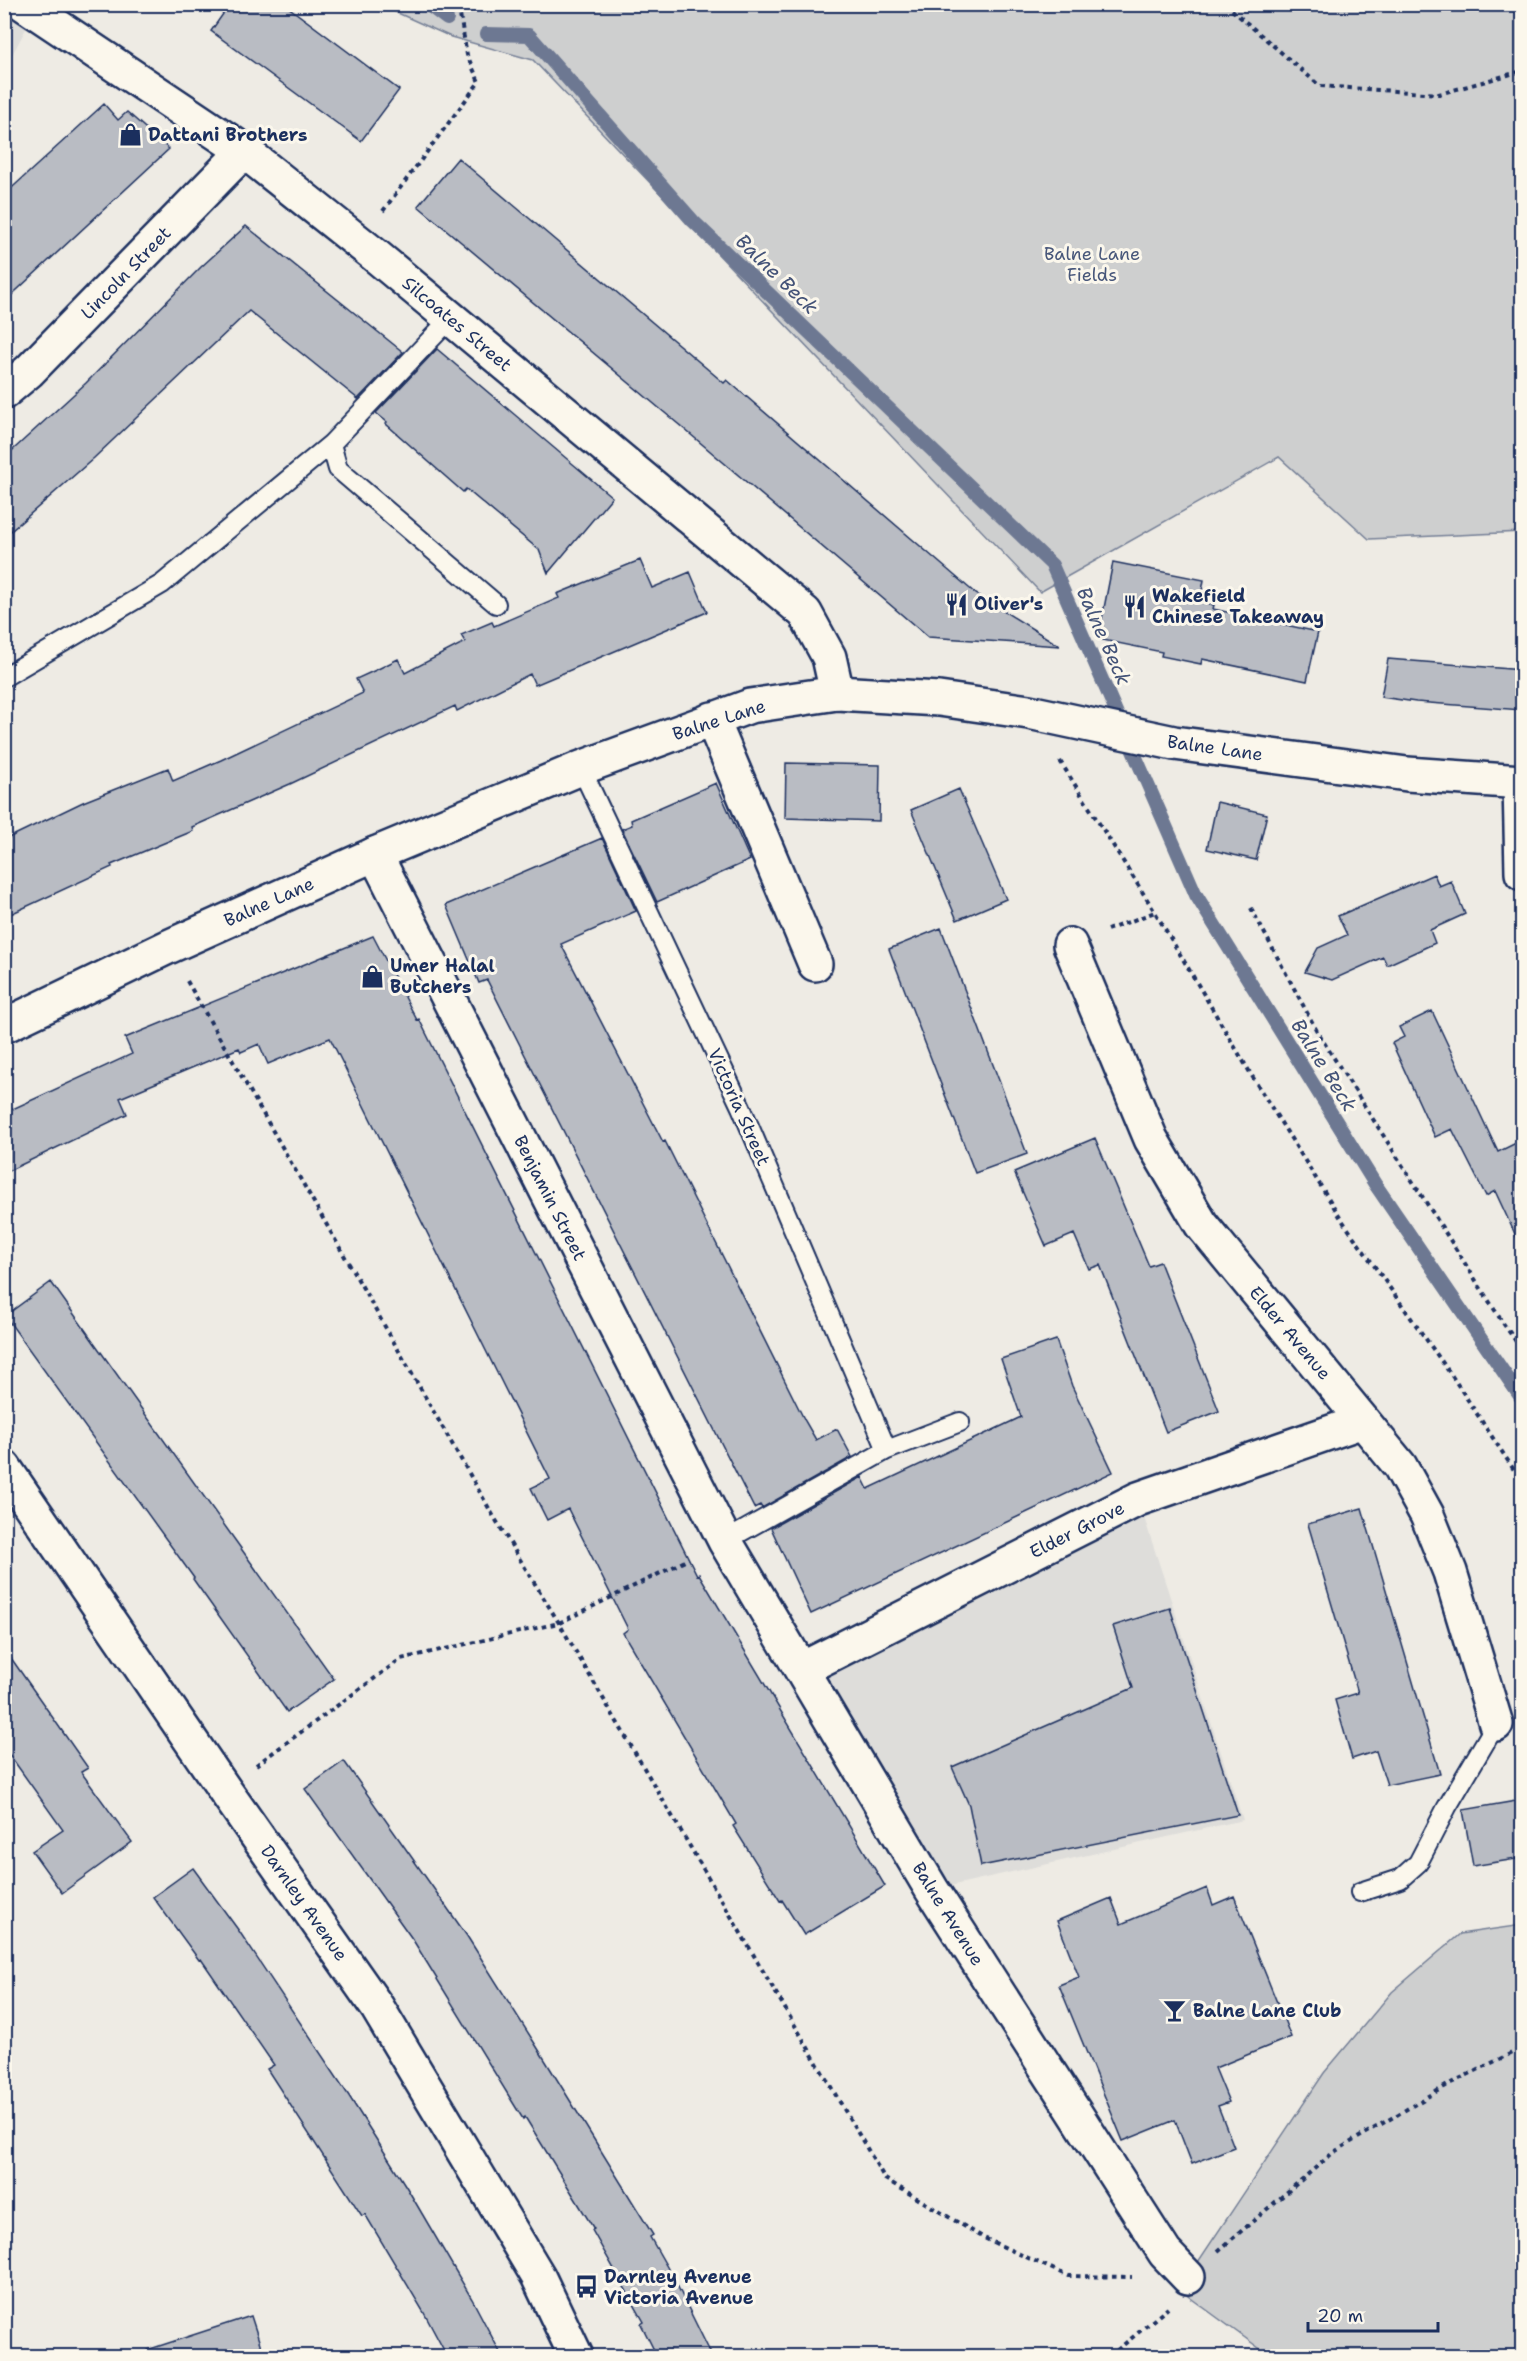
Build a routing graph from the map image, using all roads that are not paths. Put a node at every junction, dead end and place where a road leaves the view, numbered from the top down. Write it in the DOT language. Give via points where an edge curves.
graph roads {
  1 [pos="24,4"];
  2 [pos="244,151"];
  3 [pos="450,319"];
  4 [pos="4,392"];
  5 [pos="331,444"];
  6 [pos="496,604"];
  7 [pos="4,677"];
  8 [pos="837,693"];
  9 [pos="712,719"];
  10 [pos="581,768"];
  11 [pos="1521,782"];
  12 [pos="375,854"];
  13 [pos="1522,873"];
  14 [pos="1070,945"];
  15 [pos="815,964"];
  16 [pos="4,1026"];
  17 [pos="1363,1420"];
  18 [pos="960,1422"];
  19 [pos="887,1449"];
  20 [pos="4,1467"];
  21 [pos="725,1541"];
  22 [pos="802,1669"];
  23 [pos="1496,1724"];
  24 [pos="1360,1892"];
  25 [pos="1188,2277"];
  26 [pos="576,2356"];
  1 -- 2 [label="street, Silcoates Street"];
  2 -- 3 [label="street, Silcoates Street"];
  2 -- 4 [label="street, Lincoln Street" via="30,371"];
  3 -- 5 [label="lane"];
  3 -- 8 [label="street, Silcoates Street" via="805,613 829,657"];
  5 -- 6 [label="lane" via="338,469"];
  5 -- 7 [label="lane" via="162,584"];
  8 -- 9 [label="street, Balne Lane" via="750,705"];
  8 -- 11 [label="street, Balne Lane" via="939,699 1029,712 1174,743 1407,774"];
  9 -- 10 [label="street, Balne Lane"];
  9 -- 15 [label="street"];
  10 -- 12 [label="street, Balne Lane"];
  10 -- 19 [label="lane, Victoria Street" via="741,1107"];
  11 -- 13 [label="street"];
  12 -- 16 [label="street, Balne Lane"];
  12 -- 21 [label="street, Benjamin Street"];
  14 -- 17 [label="street, Elder Avenue" via="1151,1139 1201,1224"];
  17 -- 22 [label="street, Elder Grove" via="1138,1499"];
  17 -- 23 [label="street, Elder Avenue" via="1400,1466 1427,1515 1450,1572"];
  18 -- 19 [label="lane"];
  19 -- 21 [label="lane"];
  20 -- 26 [label="street, Darnley Avenue" via="377,2007 538,2276"];
  21 -- 22 [label="street, Balne Avenue"];
  22 -- 25 [label="street, Balne Avenue" via="932,1890 1165,2253"];
  23 -- 24 [label="lane" via="1418,1863 1400,1879"];
}
